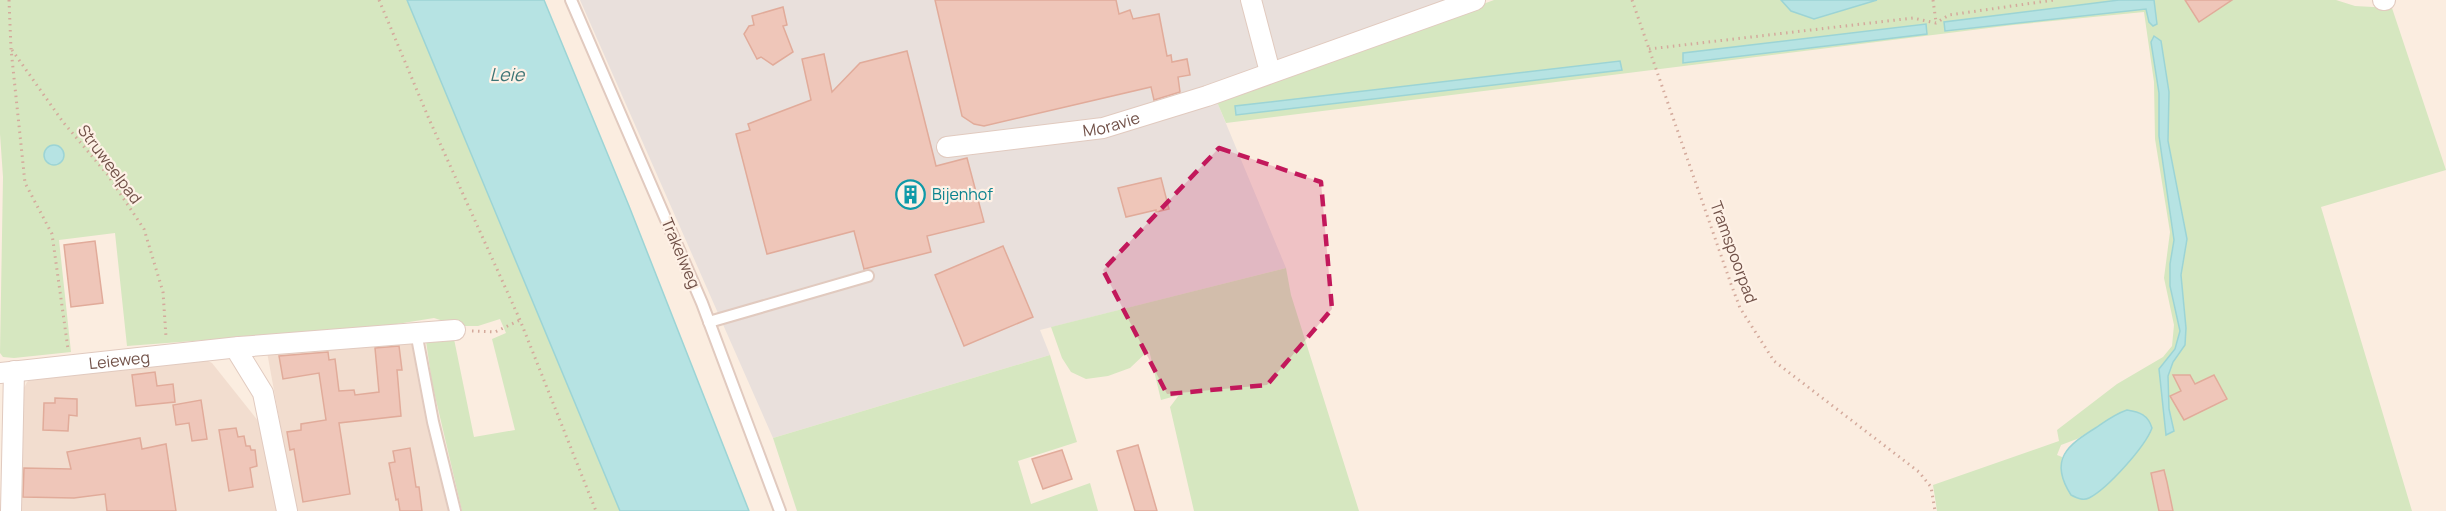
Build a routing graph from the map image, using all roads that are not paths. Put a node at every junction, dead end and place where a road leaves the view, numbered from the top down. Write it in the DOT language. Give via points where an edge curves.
graph roads {
  1 [pos="571,0"];
  2 [pos="1251,0"];
  3 [pos="1475,0"];
  4 [pos="1270,72"];
  5 [pos="947,147"];
  6 [pos="868,276"];
  7 [pos="709,322"];
  8 [pos="455,330"];
  9 [pos="417,332"];
  10 [pos="239,347"];
  11 [pos="7,372"];
  12 [pos="11,511"];
  13 [pos="287,511"];
  14 [pos="455,511"];
  15 [pos="780,511"];
  1 -- 7 [label="lane, Trakelweg"];
  2 -- 4 [label="street"];
  3 -- 4 [label="street, Moravie"];
  4 -- 5 [label="street, Moravie" via="1103,128"];
  6 -- 7 [label="lane"];
  7 -- 15 [label="lane, Trakelweg"];
  8 -- 9 [label="street, Leieweg"];
  9 -- 10 [label="street, Leieweg"];
  9 -- 14 [label="lane" via="433,422"];
  10 -- 11 [label="street, Leieweg"];
  10 -- 13 [label="street" via="239,354 263,393"];
  11 -- 12 [label="street"];
}
